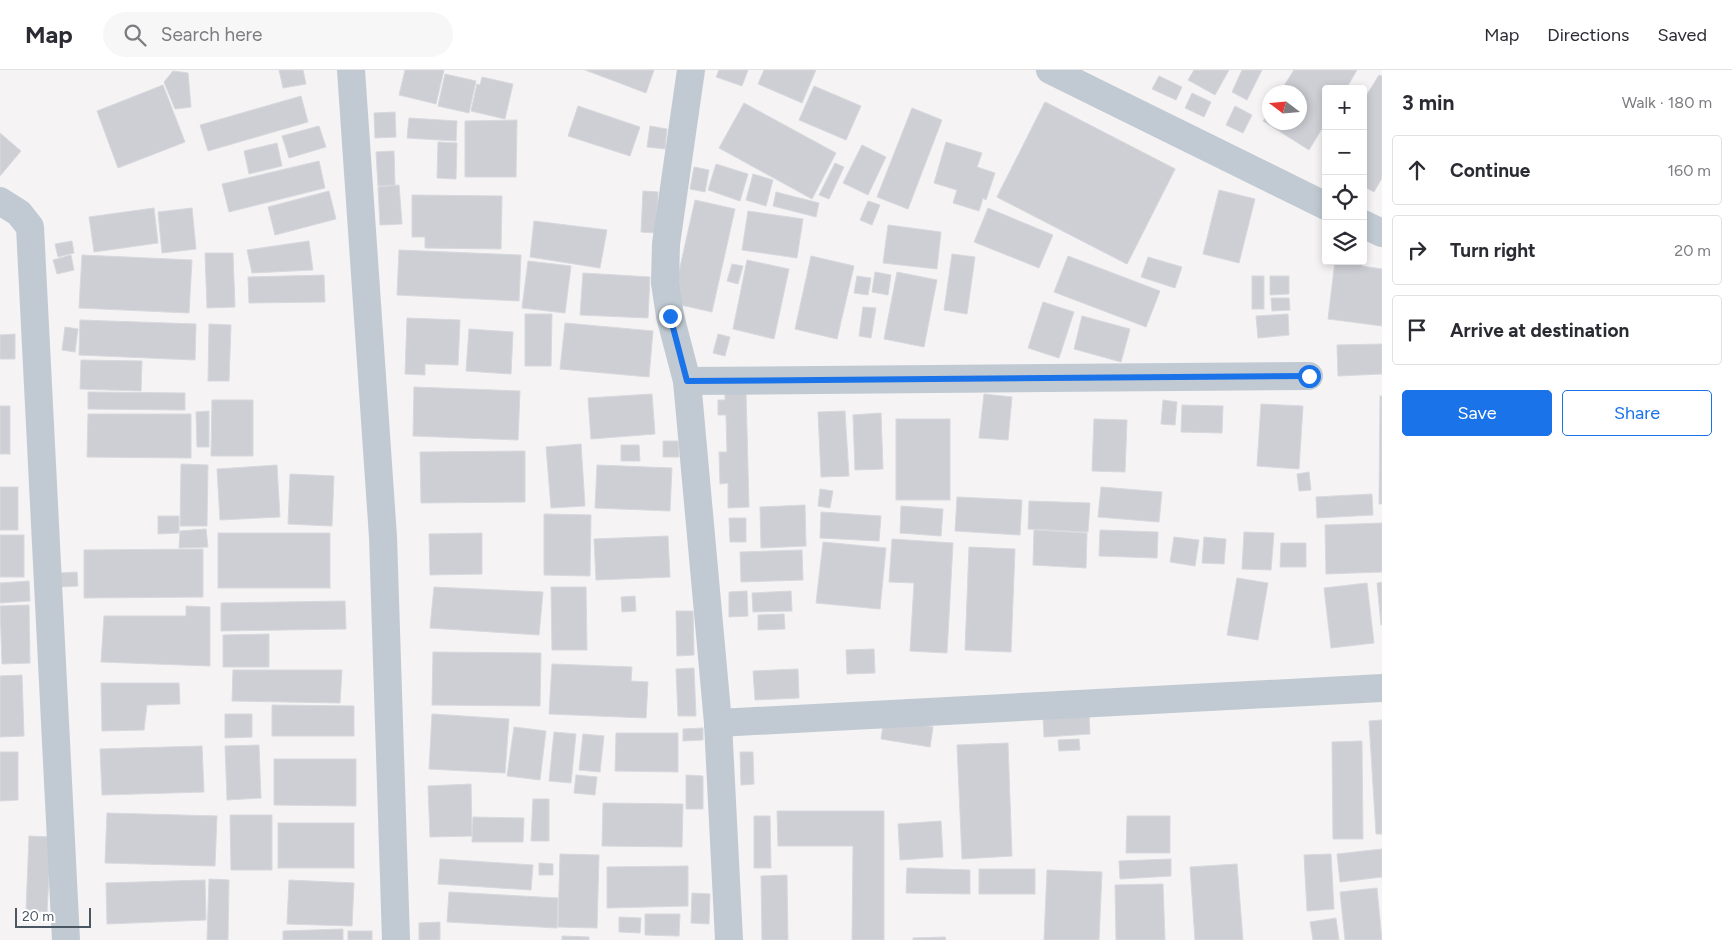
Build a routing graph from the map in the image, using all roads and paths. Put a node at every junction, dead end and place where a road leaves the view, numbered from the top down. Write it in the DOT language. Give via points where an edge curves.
graph roads {
  1 [pos="351,70"];
  2 [pos="691,70"];
  3 [pos="1050,70"];
  4 [pos="0,201"];
  5 [pos="1322,204"];
  6 [pos="1367,226"];
  7 [pos="1382,233"];
  8 [pos="1309,376"];
  9 [pos="687,381"];
  10 [pos="1382,688"];
  11 [pos="718,723"];
  12 [pos="66,940"];
  13 [pos="396,940"];
  14 [pos="729,940"];
  1 -- 13 [label="street" via="383,537"];
  2 -- 9 [label="street" via="666,244 665,283"];
  3 -- 5 [label="street"];
  4 -- 12 [label="street" via="19,213 30,227"];
  6 -- 7 [label="street"];
  8 -- 9 [label="street"];
  9 -- 11 [label="street"];
  10 -- 11 [label="street"];
  11 -- 14 [label="street"];
}
